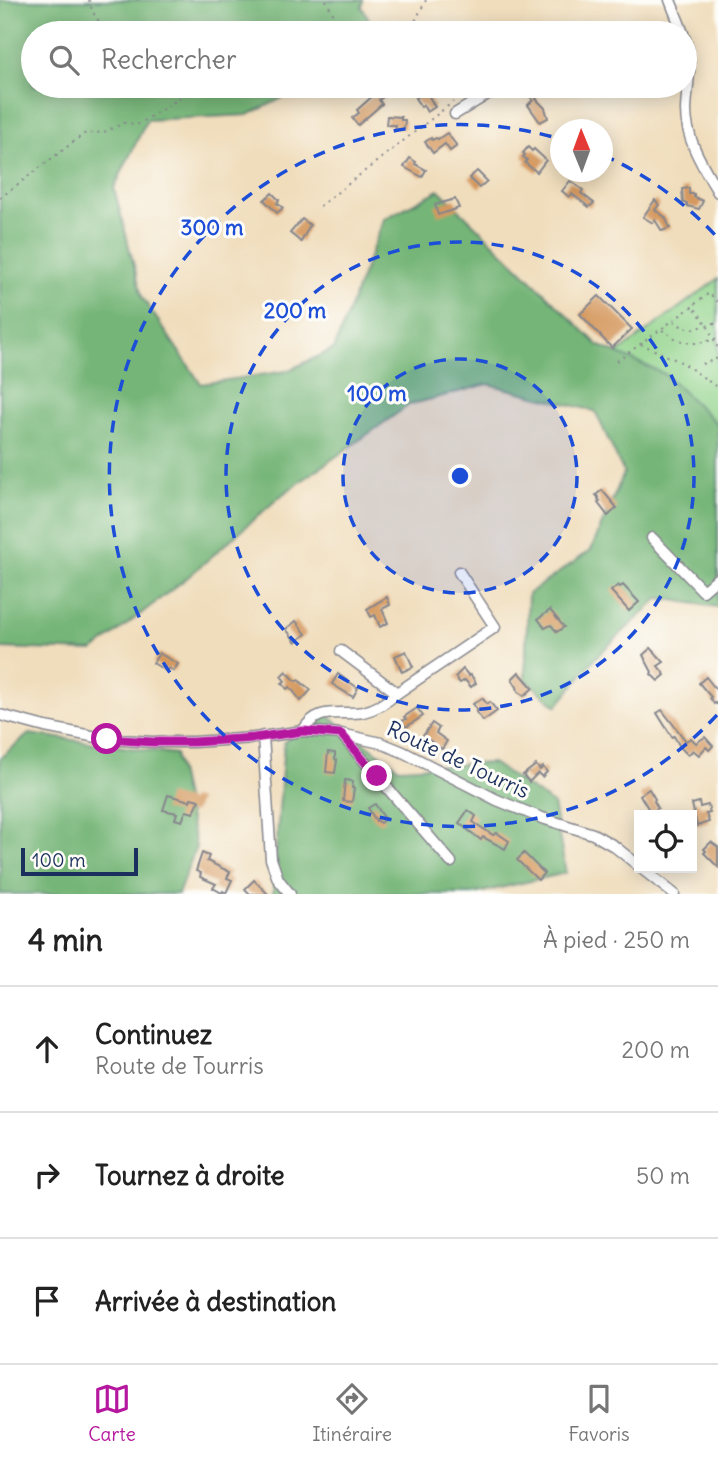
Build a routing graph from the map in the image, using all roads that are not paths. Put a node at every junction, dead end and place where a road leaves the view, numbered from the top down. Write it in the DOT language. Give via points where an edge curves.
graph roads {
  1 [pos="670,0"];
  2 [pos="678,21"];
  3 [pos="481,98"];
  4 [pos="687,98"];
  5 [pos="454,114"];
  6 [pos="718,192"];
  7 [pos="652,538"];
  8 [pos="459,572"];
  9 [pos="718,578"];
  10 [pos="341,651"];
  11 [pos="397,693"];
  12 [pos="0,715"];
  13 [pos="303,731"];
  14 [pos="341,734"];
  15 [pos="263,736"];
  16 [pos="451,862"];
  17 [pos="634,862"];
  18 [pos="648,873"];
  19 [pos="290,894"];
  20 [pos="674,894"];
  1 -- 2 [label="street"];
  3 -- 5 [label="street"];
  4 -- 6 [label="street" via="687,124 696,155"];
  7 -- 9 [label="street" via="702,592"];
  8 -- 11 [label="street" via="495,626"];
  10 -- 11 [label="street"];
  11 -- 13 [label="street" via="376,708 324,714"];
  12 -- 15 [label="street, Route de Tourris" via="107,739 194,742"];
  13 -- 14 [label="street, Route de Tourris"];
  13 -- 15 [label="street, Route de Tourris"];
  14 -- 16 [label="street"];
  14 -- 17 [label="street, Route de Tourris" via="381,743 497,800 593,834"];
  15 -- 19 [label="street" via="271,859"];
  18 -- 20 [label="street, Route de Tourris"];
}
